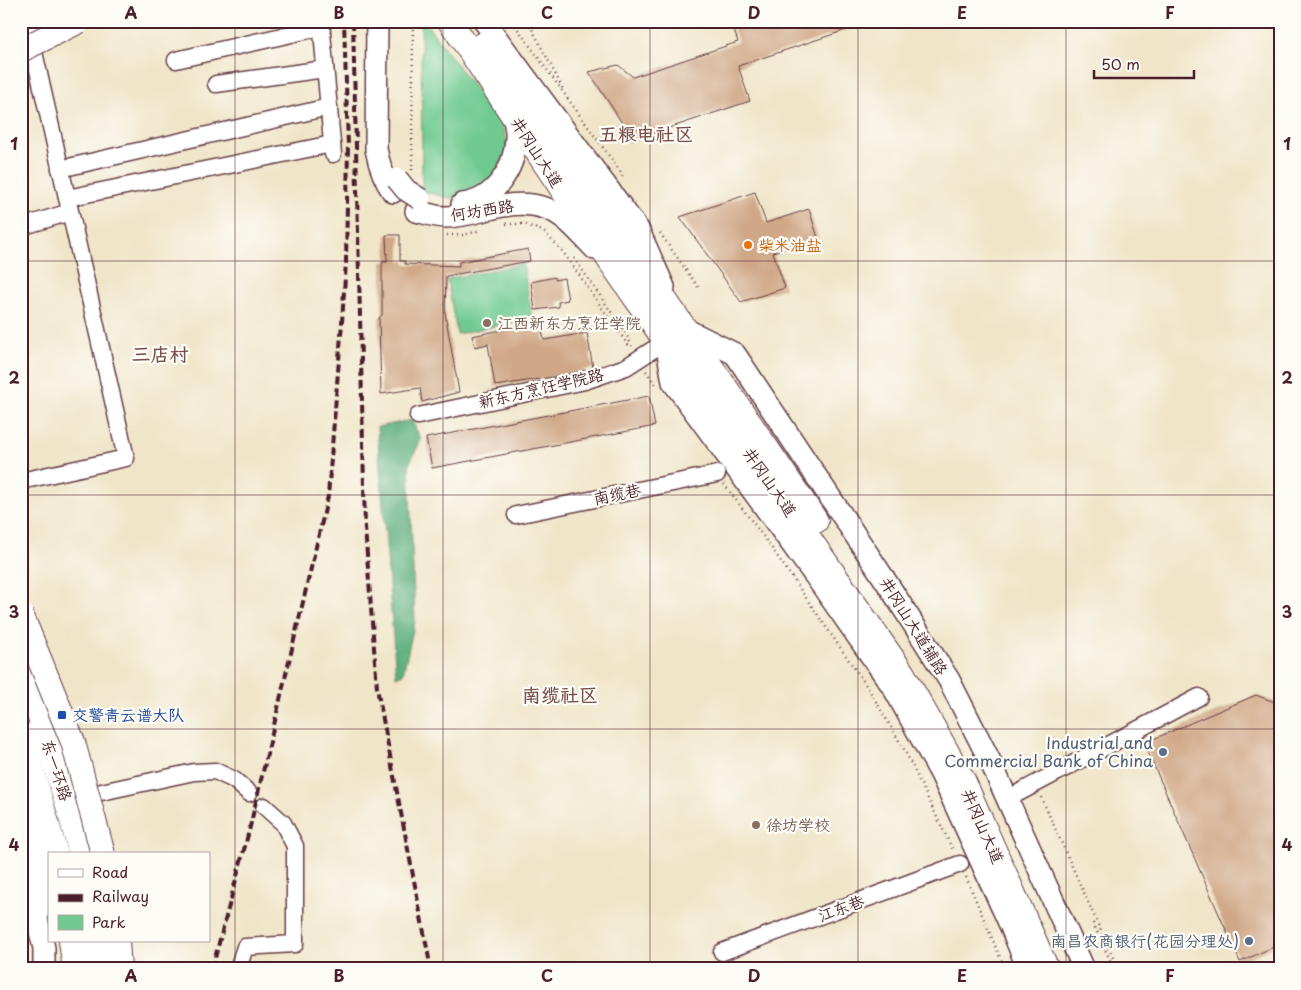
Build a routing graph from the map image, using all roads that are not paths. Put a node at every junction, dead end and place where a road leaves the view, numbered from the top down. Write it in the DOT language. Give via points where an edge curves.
graph roads {
  1 [pos="48,21"];
  2 [pos="79,21"];
  3 [pos="377,21"];
  4 [pos="389,21"];
  5 [pos="450,21"];
  6 [pos="468,21"];
  7 [pos="484,21"];
  8 [pos="322,24"];
  9 [pos="24,34"];
  10 [pos="176,60"];
  11 [pos="326,68"];
  12 [pos="216,84"];
  13 [pos="329,107"];
  14 [pos="513,115"];
  15 [pos="60,169"];
  16 [pos="395,185"];
  17 [pos="69,205"];
  18 [pos="418,205"];
  19 [pos="21,227"];
  20 [pos="612,264"];
  21 [pos="675,335"];
  22 [pos="418,416"];
  23 [pos="717,474"];
  24 [pos="21,481"];
  25 [pos="516,515"];
  26 [pos="21,614"];
  27 [pos="21,658"];
  28 [pos="21,679"];
  29 [pos="1199,697"];
  30 [pos="21,734"];
  31 [pos="250,793"];
  32 [pos="21,794"];
  33 [pos="1007,798"];
  34 [pos="68,806"];
  35 [pos="264,806"];
  36 [pos="55,852"];
  37 [pos="74,852"];
  38 [pos="80,852"];
  39 [pos="102,852"];
  40 [pos="21,853"];
  41 [pos="960,864"];
  42 [pos="48,901"];
  43 [pos="56,942"];
  44 [pos="71,942"];
  45 [pos="94,942"];
  46 [pos="98,942"];
  47 [pos="117,942"];
  48 [pos="722,952"];
  49 [pos="44,969"];
  50 [pos="58,969"];
  51 [pos="75,969"];
  52 [pos="97,969"];
  53 [pos="102,969"];
  54 [pos="119,969"];
  55 [pos="238,969"];
  56 [pos="1028,969"];
  57 [pos="1047,969"];
  58 [pos="1060,969"];
  59 [pos="1084,969"];
  1 -- 9 [label="street"];
  2 -- 9 [label="highway, bridge"];
  3 -- 16 [label="main road, 何坊西路" via="376,149 382,173"];
  4 -- 16 [label="main road, 何坊西路" via="388,152"];
  5 -- 14 [label="highway, 井冈山大道"];
  6 -- 21 [label="highway, 井冈山大道"];
  7 -- 21 [label="main road" via="638,229"];
  8 -- 10 [label="street"];
  8 -- 11 [label="street"];
  9 -- 15 [label="street"];
  11 -- 12 [label="street"];
  11 -- 13 [label="street"];
  13 -- 15 [label="street"];
  13 -- 17 [label="street" via="332,150"];
  14 -- 18 [label="main road, 何坊西路" via="516,137 513,159 501,183 484,196 465,204"];
  14 -- 20 [label="highway, 井冈山大道"];
  15 -- 17 [label="street"];
  16 -- 18 [label="main road, 何坊西路, bridge" via="406,190"];
  17 -- 19 [label="street"];
  17 -- 24 [label="street" via="126,458"];
  18 -- 20 [label="main road, 何坊西路" via="444,217 495,206 519,204 546,208 562,218"];
  20 -- 21 [label="highway, 井冈山大道"];
  21 -- 22 [label="street, 新东方烹饪学院路" via="626,367 585,382"];
  21 -- 33 [label="main road, 井冈山大道辅路" via="735,354 948,680"];
  21 -- 56 [label="main road" via="673,382 898,695 941,774"];
  21 -- 57 [label="highway, 井冈山大道" via="705,389 902,672 964,782"];
  21 -- 58 [label="highway, 井冈山大道" via="723,382 919,672 977,777"];
  23 -- 25 [label="street, 南缆巷"];
  26 -- 39 [label="highway, bridge" via="73,742"];
  27 -- 34 [label="highway, 东一环路"];
  28 -- 37 [label="main road"];
  29 -- 33 [label="street"];
  30 -- 36 [label="highway, 东一环路"];
  31 -- 34 [label="street" via="215,771 194,772 92,794"];
  32 -- 42 [label="main road"];
  33 -- 59 [label="main road, 井冈山大道辅路"];
  34 -- 38 [label="highway, 东一环路"];
  35 -- 55 [label="street" via="284,822 295,846 296,944 246,947"];
  40 -- 49 [label="main road" via="44,948"];
  41 -- 48 [label="street, 江东巷"];
  43 -- 50 [label="main road"];
  44 -- 51 [label="highway"];
  45 -- 52 [label="highway"];
  46 -- 53 [label="main road"];
  47 -- 54 [label="highway"];
}
